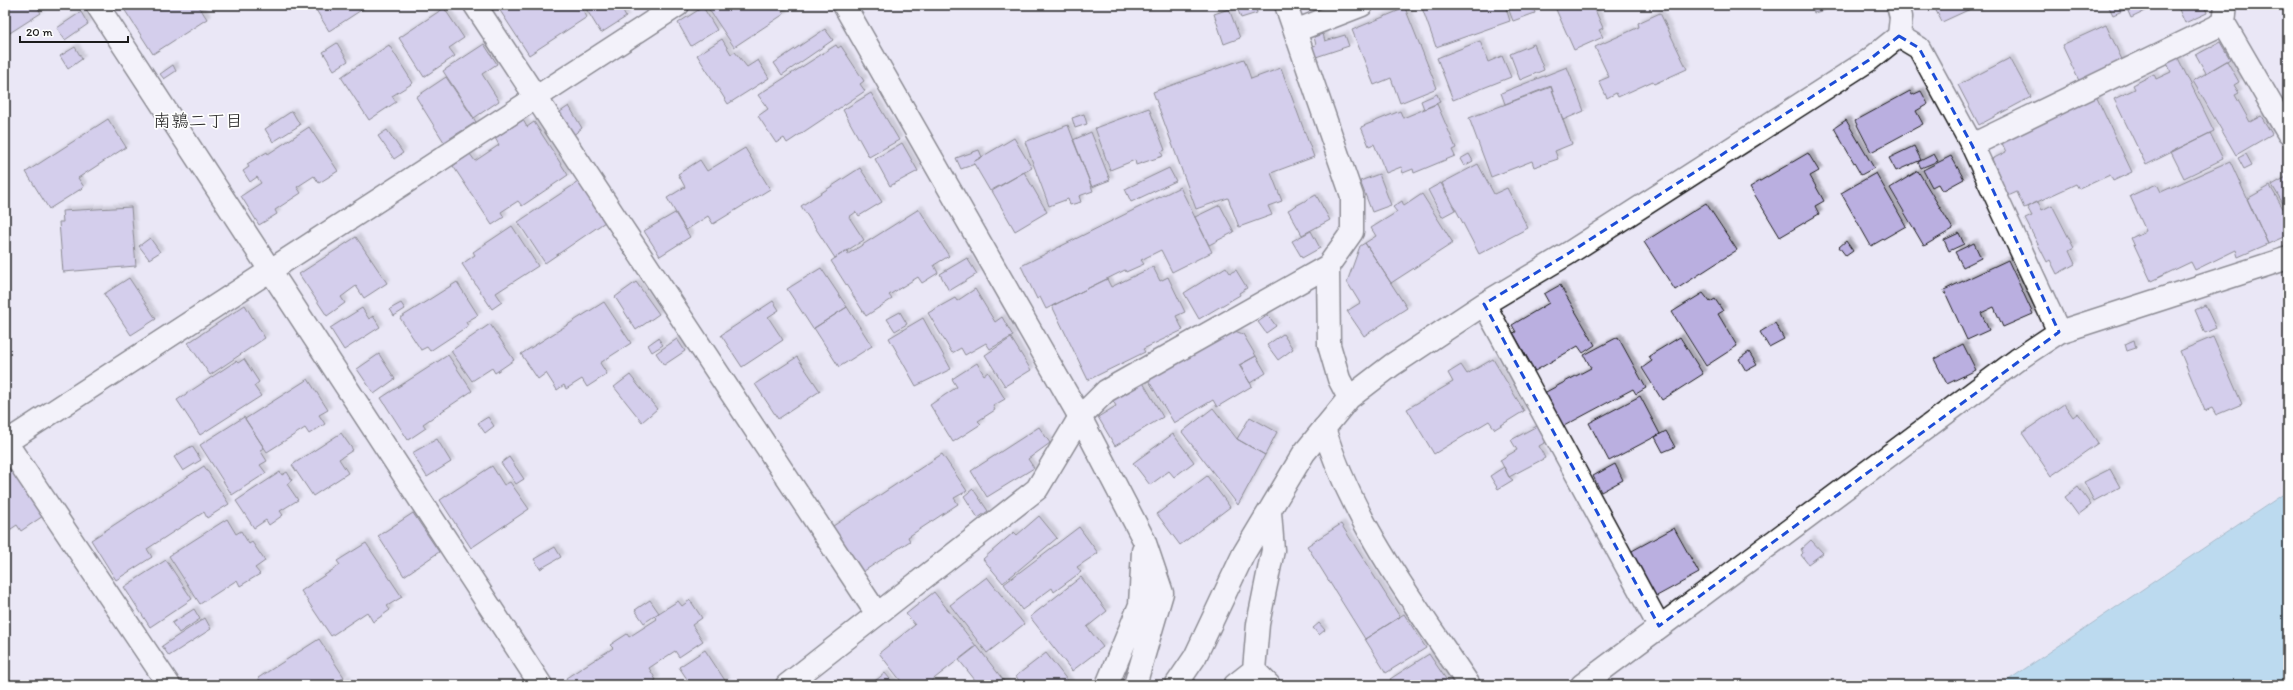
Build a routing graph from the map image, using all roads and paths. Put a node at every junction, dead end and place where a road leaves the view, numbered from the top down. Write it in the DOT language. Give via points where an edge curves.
graph roads {
  1 [pos="97,5"];
  2 [pos="475,5"];
  3 [pos="678,5"];
  4 [pos="844,5"];
  5 [pos="1286,5"];
  6 [pos="1362,5"];
  7 [pos="1898,5"];
  8 [pos="2225,14"];
  9 [pos="1295,31"];
  10 [pos="1898,36"];
  11 [pos="536,98"];
  12 [pos="2288,133"];
  13 [pos="1972,145"];
  14 [pos="2288,258"];
  15 [pos="1328,266"];
  16 [pos="271,270"];
  17 [pos="1484,304"];
  18 [pos="2059,332"];
  19 [pos="1349,398"];
  20 [pos="1080,417"];
  21 [pos="1324,428"];
  22 [pos="5,442"];
  23 [pos="1270,512"];
  24 [pos="1144,540"];
  25 [pos="877,614"];
  26 [pos="1660,626"];
  27 [pos="1261,678"];
  28 [pos="169,685"];
  29 [pos="541,685"];
  30 [pos="787,685"];
  31 [pos="1107,685"];
  32 [pos="1135,685"];
  33 [pos="1176,685"];
  34 [pos="1235,685"];
  35 [pos="1469,685"];
  36 [pos="1582,685"];
  1 -- 16 [label="street"];
  2 -- 11 [label="street"];
  3 -- 11 [label="street"];
  4 -- 20 [label="street"];
  5 -- 9 [label="street"];
  6 -- 9 [label="street"];
  7 -- 10 [label="street" via="1901,17"];
  8 -- 12 [label="street"];
  8 -- 13 [label="street"];
  9 -- 15 [label="street" via="1352,196 1352,232"];
  10 -- 13 [label="street" via="1918,48"];
  10 -- 17 [label="street" via="1869,60 1569,253"];
  11 -- 16 [label="street"];
  11 -- 25 [label="street"];
  13 -- 18 [label="street"];
  14 -- 18 [label="street"];
  15 -- 19 [label="street" via="1329,345 1339,379"];
  15 -- 20 [label="street" via="1106,391"];
  16 -- 22 [label="street"];
  16 -- 29 [label="street"];
  17 -- 19 [label="street" via="1392,365"];
  17 -- 26 [label="street"];
  18 -- 26 [label="street" via="2017,360"];
  19 -- 21 [label="street"];
  20 -- 24 [label="street"];
  20 -- 25 [label="street" via="1037,489"];
  21 -- 23 [label="street" via="1304,453"];
  21 -- 35 [label="street" via="1333,460 1379,549"];
  22 -- 28 [label="street"];
  23 -- 27 [label="street" via="1273,550 1258,624"];
  23 -- 33 [label="street" via="1243,555 1195,657"];
  24 -- 31 [label="street" via="1140,605"];
  24 -- 32 [label="street" via="1162,593"];
  25 -- 30 [label="street"];
  26 -- 36 [label="street"];
  27 -- 34 [label="street"];
}
